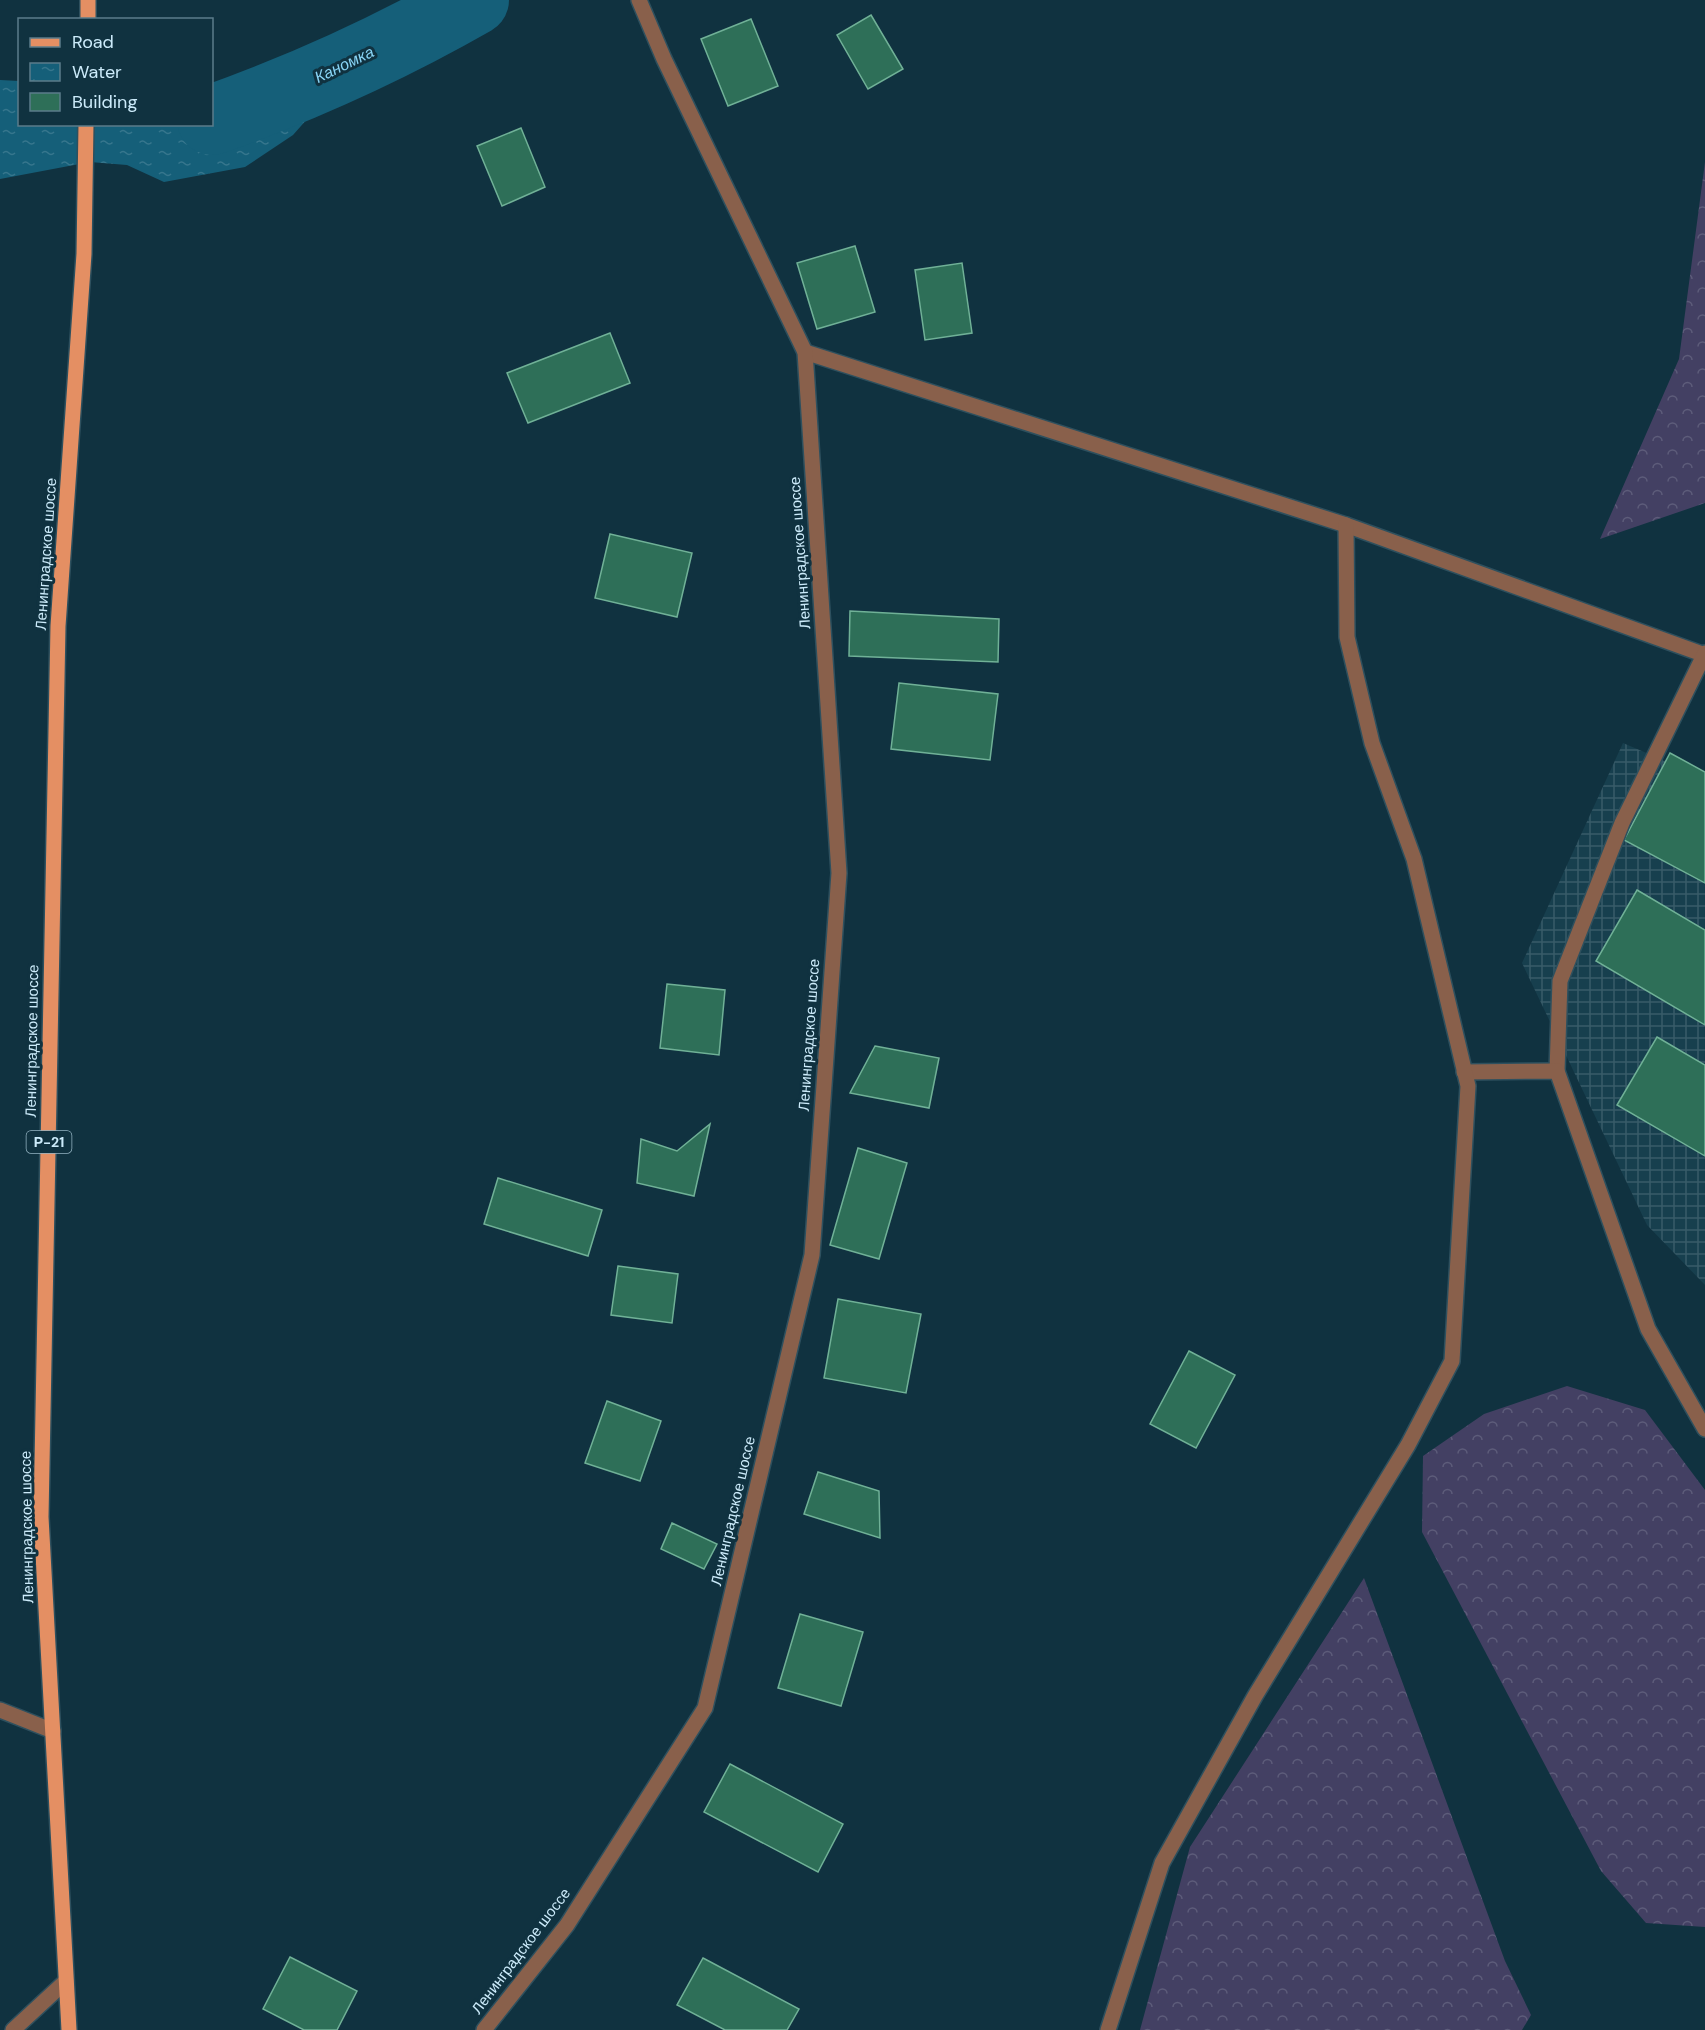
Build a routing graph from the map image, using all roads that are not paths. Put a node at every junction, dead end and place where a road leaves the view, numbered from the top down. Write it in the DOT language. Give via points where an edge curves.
graph roads {
  1 [pos="639,0"];
  2 [pos="88,2"];
  3 [pos="88,18"];
  4 [pos="86,126"];
  5 [pos="805,352"];
  6 [pos="1346,525"];
  7 [pos="1704,654"];
  8 [pos="1557,1071"];
  9 [pos="1464,1072"];
  10 [pos="1705,1429"];
  11 [pos="0,1710"];
  12 [pos="52,1731"];
  13 [pos="66,1981"];
  14 [pos="14,2030"];
  15 [pos="69,2030"];
  16 [pos="484,2030"];
  17 [pos="1108,2030"];
  1 -- 5 [label="street, Ленинградское шоссе"];
  2 -- 3 [label="main road"];
  4 -- 12 [label="main road, Ленинградское шоссе / Р-21" via="84,254 58,638 41,1517"];
  5 -- 6 [label="street"];
  5 -- 16 [label="street, Ленинградское шоссе" via="839,873 812,1255 705,1708 567,1925"];
  6 -- 7 [label="street"];
  6 -- 9 [label="street" via="1347,637 1372,743 1414,859"];
  7 -- 8 [label="street" via="1622,823 1560,981"];
  8 -- 9 [label="street"];
  8 -- 10 [label="street" via="1648,1329"];
  9 -- 17 [label="street" via="1468,1086 1452,1361 1408,1445 1255,1696 1162,1863"];
  11 -- 12 [label="street"];
  12 -- 13 [label="main road, Ленинградское шоссе / Р-21"];
  13 -- 14 [label="street"];
  13 -- 15 [label="main road, Ленинградское шоссе / Р-21"];
}
